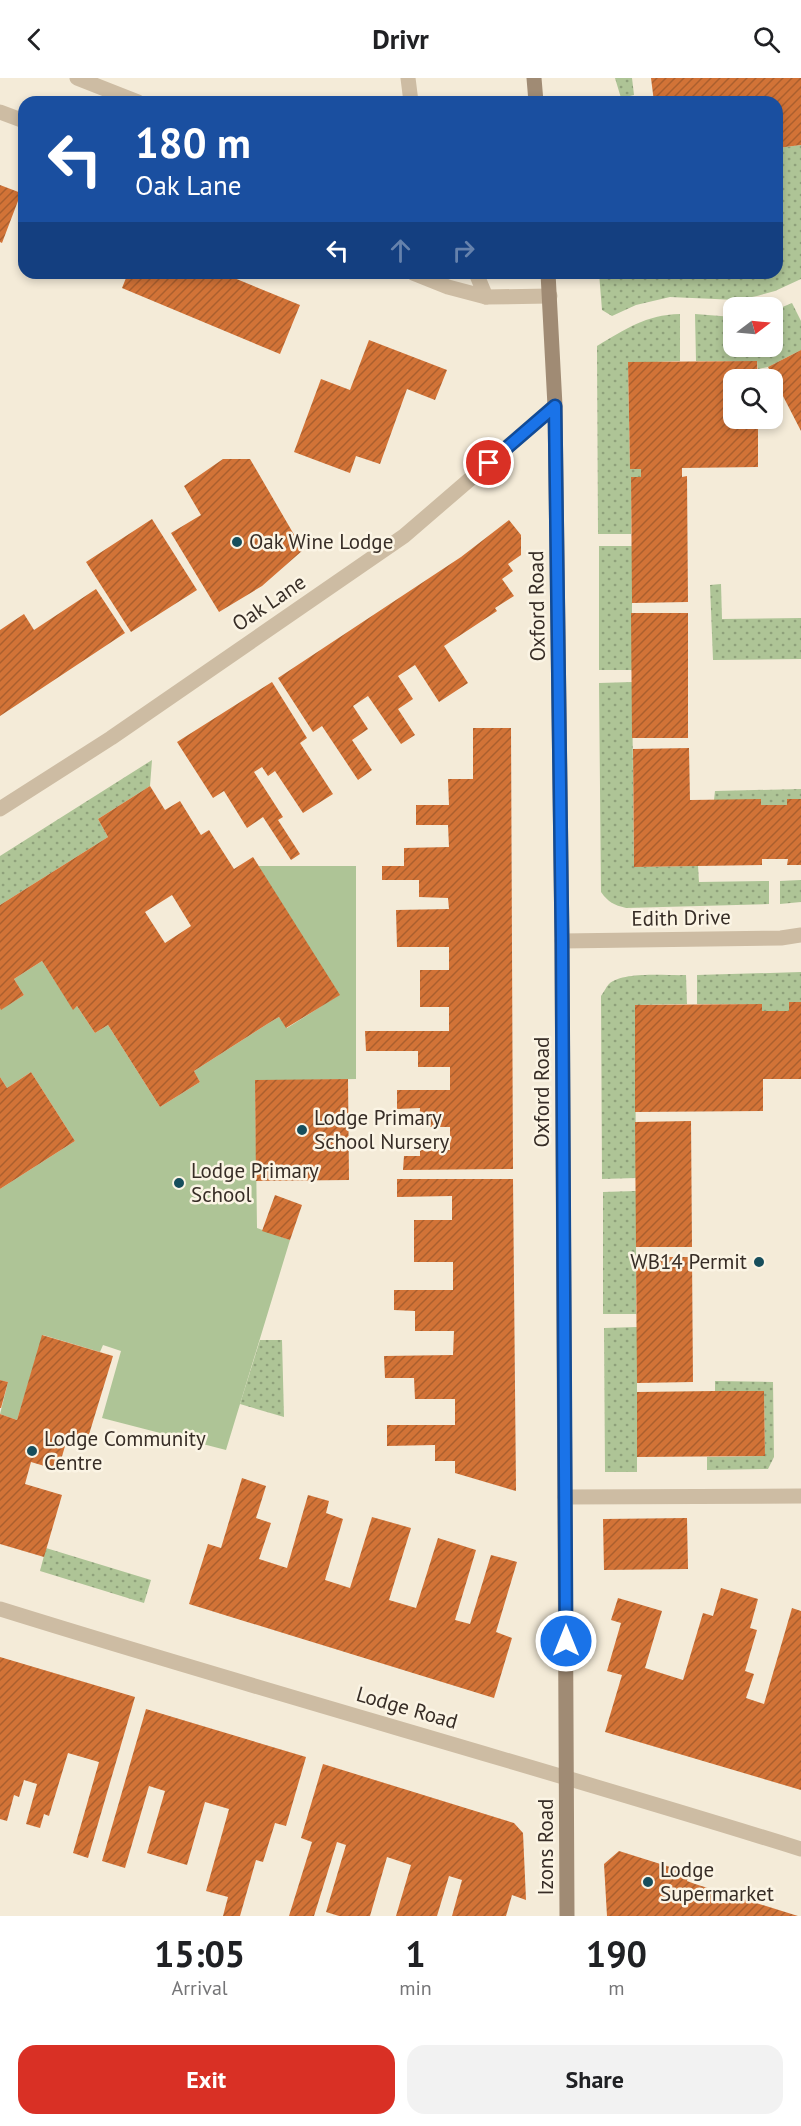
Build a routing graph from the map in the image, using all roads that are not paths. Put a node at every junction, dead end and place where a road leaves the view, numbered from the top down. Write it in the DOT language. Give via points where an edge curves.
graph roads {
  1 [pos="76,78"];
  2 [pos="408,78"];
  3 [pos="534,78"];
  4 [pos="122,96"];
  5 [pos="410,96"];
  6 [pos="536,96"];
  7 [pos="0,112"];
  8 [pos="18,119"];
  9 [pos="427,279"];
  10 [pos="478,279"];
  11 [pos="549,279"];
  12 [pos="550,296"];
  13 [pos="486,297"];
  14 [pos="555,406"];
  15 [pos="0,809"];
  16 [pos="801,935"];
  17 [pos="562,941"];
  18 [pos="801,1496"];
  19 [pos="565,1497"];
  20 [pos="0,1609"];
  21 [pos="566,1777"];
  22 [pos="801,1849"];
  23 [pos="567,1916"];
  1 -- 4 [label="street"];
  2 -- 5 [label="street"];
  3 -- 6 [label="street"];
  7 -- 8 [label="street"];
  9 -- 13 [label="street"];
  10 -- 13 [label="street"];
  11 -- 12 [label="street"];
  12 -- 13 [label="street"];
  12 -- 14 [label="street"];
  14 -- 15 [label="street, Oak Lane" via="404,536 111,738"];
  14 -- 17 [label="street, Oxford Road"];
  16 -- 17 [label="street, Edith Drive"];
  17 -- 19 [label="street, Oxford Road"];
  18 -- 19 [label="street"];
  19 -- 21 [label="street, Oxford Road"];
  20 -- 21 [label="street, Lodge Road"];
  21 -- 22 [label="street, Lodge Road"];
  21 -- 23 [label="street, Izons Road"];
}
